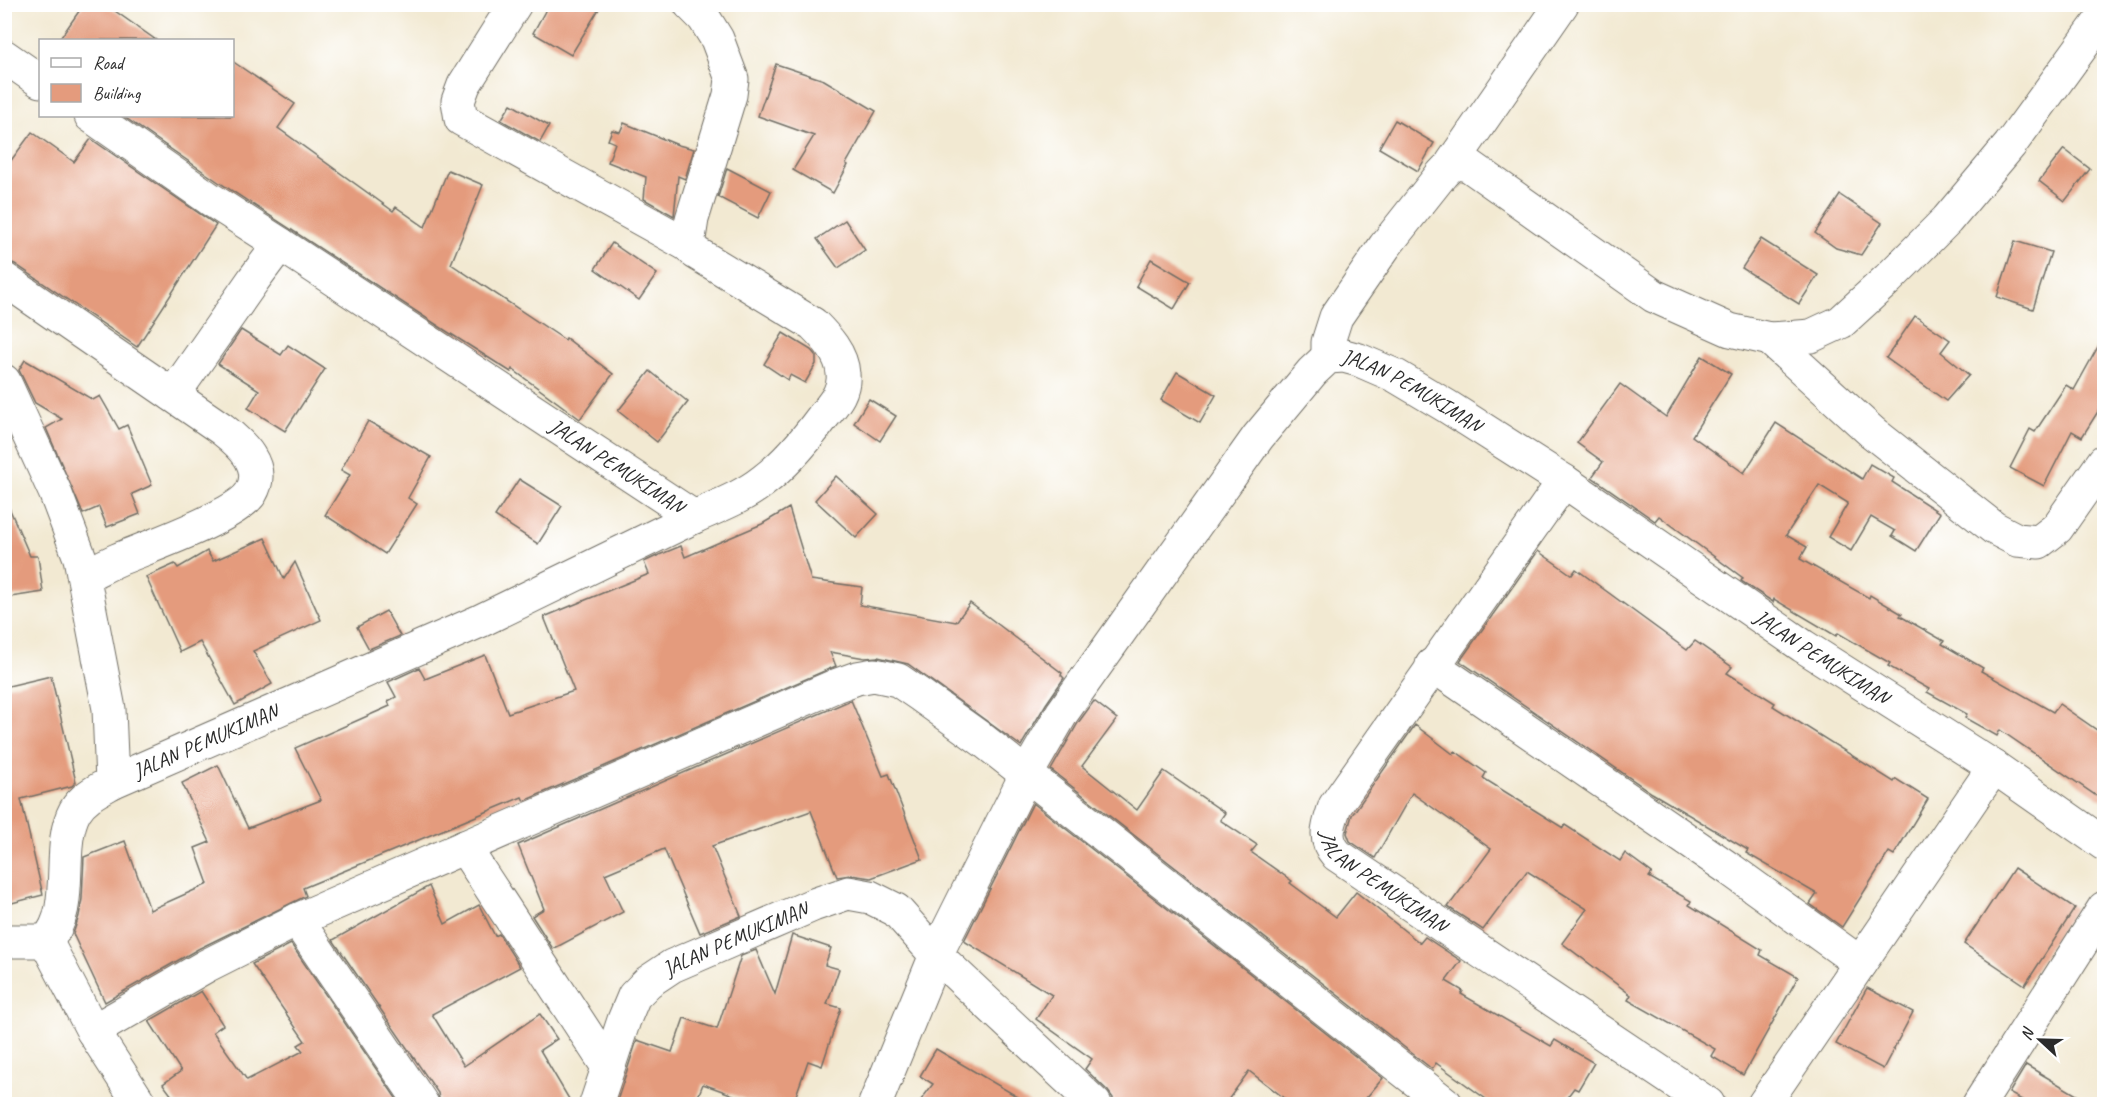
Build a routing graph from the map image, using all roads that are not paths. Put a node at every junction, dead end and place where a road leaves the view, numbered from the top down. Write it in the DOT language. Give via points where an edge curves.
graph roads {
  1 [pos="514,4"];
  2 [pos="690,4"];
  3 [pos="1562,4"];
  4 [pos="2104,16"];
  5 [pos="4,56"];
  6 [pos="39,80"];
  7 [pos="92,117"];
  8 [pos="1452,164"];
  9 [pos="280,244"];
  10 [pos="688,245"];
  11 [pos="4,279"];
  12 [pos="1770,339"];
  13 [pos="1328,357"];
  14 [pos="4,381"];
  15 [pos="173,395"];
  16 [pos="2104,461"];
  17 [pos="1564,481"];
  18 [pos="694,517"];
  19 [pos="84,576"];
  20 [pos="1432,665"];
  21 [pos="1994,767"];
  22 [pos="1026,776"];
  23 [pos="112,782"];
  24 [pos="2104,844"];
  25 [pos="464,847"];
  26 [pos="2104,908"];
  27 [pos="297,920"];
  28 [pos="4,941"];
  29 [pos="46,941"];
  30 [pos="936,955"];
  31 [pos="1860,963"];
  32 [pos="93,1031"];
  33 [pos="608,1067"];
  34 [pos="1426,1099"];
  35 [pos="140,1104"];
  36 [pos="422,1104"];
  37 [pos="596,1104"];
  38 [pos="875,1104"];
  39 [pos="1095,1104"];
  40 [pos="1708,1104"];
  41 [pos="1764,1104"];
  42 [pos="1978,1104"];
  1 -- 10 [label="street" via="464,85 458,102 461,119"];
  2 -- 10 [label="street" via="717,39 732,79"];
  3 -- 8 [label="street"];
  4 -- 12 [label="street" via="2004,153 1947,220 1888,279 1841,322 1812,336"];
  5 -- 6 [label="street"];
  7 -- 9 [label="street, JALAN PEMUKIMAN"];
  8 -- 12 [label="street" via="1470,166 1654,296 1730,330"];
  8 -- 13 [label="street" via="1386,246 1336,317"];
  9 -- 15 [label="street"];
  9 -- 18 [label="street, JALAN PEMUKIMAN"];
  10 -- 18 [label="street" via="696,254 813,324 826,336 843,373 842,392 799,449 738,497"];
  11 -- 15 [label="street"];
  12 -- 16 [label="street" via="1872,432 1994,528 2017,540 2039,542 2057,528"];
  13 -- 17 [label="street, JALAN PEMUKIMAN" via="1359,360 1396,376"];
  13 -- 22 [label="street, JALAN PEMUKIMAN" via="1258,438 1062,712"];
  14 -- 19 [label="street, JALAN PEMUKIMAN" via="55,492"];
  15 -- 19 [label="street" via="240,442 255,471 251,494 214,519"];
  17 -- 20 [label="street, JALAN PEMUKIMAN"];
  17 -- 21 [label="street, JALAN PEMUKIMAN" via="1803,646"];
  18 -- 23 [label="street, JALAN PEMUKIMAN" via="480,621"];
  19 -- 23 [label="street, JALAN PEMUKIMAN" via="109,709"];
  20 -- 31 [label="street"];
  20 -- 40 [label="street, JALAN PEMUKIMAN" via="1335,806 1328,832 1329,846"];
  21 -- 24 [label="street, JALAN PEMUKIMAN"];
  21 -- 31 [label="street"];
  22 -- 25 [label="street" via="898,680 874,675 856,678"];
  22 -- 30 [label="street, JALAN PEMUKIMAN"];
  22 -- 34 [label="street"];
  23 -- 29 [label="street, JALAN PEMUKIMAN" via="89,795 76,810 67,839 61,912 55,932"];
  25 -- 27 [label="street"];
  25 -- 33 [label="street"];
  26 -- 42 [label="street"];
  27 -- 32 [label="street" via="206,966"];
  27 -- 36 [label="street"];
  28 -- 29 [label="street"];
  29 -- 32 [label="street"];
  30 -- 33 [label="street, JALAN PEMUKIMAN" via="896,910 848,893 672,966 648,982 634,996"];
  30 -- 38 [label="street, JALAN PEMUKIMAN"];
  30 -- 39 [label="street, JALAN PEMUKIMAN"];
  31 -- 41 [label="street"];
  32 -- 35 [label="street"];
  33 -- 37 [label="street, JALAN PEMUKIMAN"];
}
